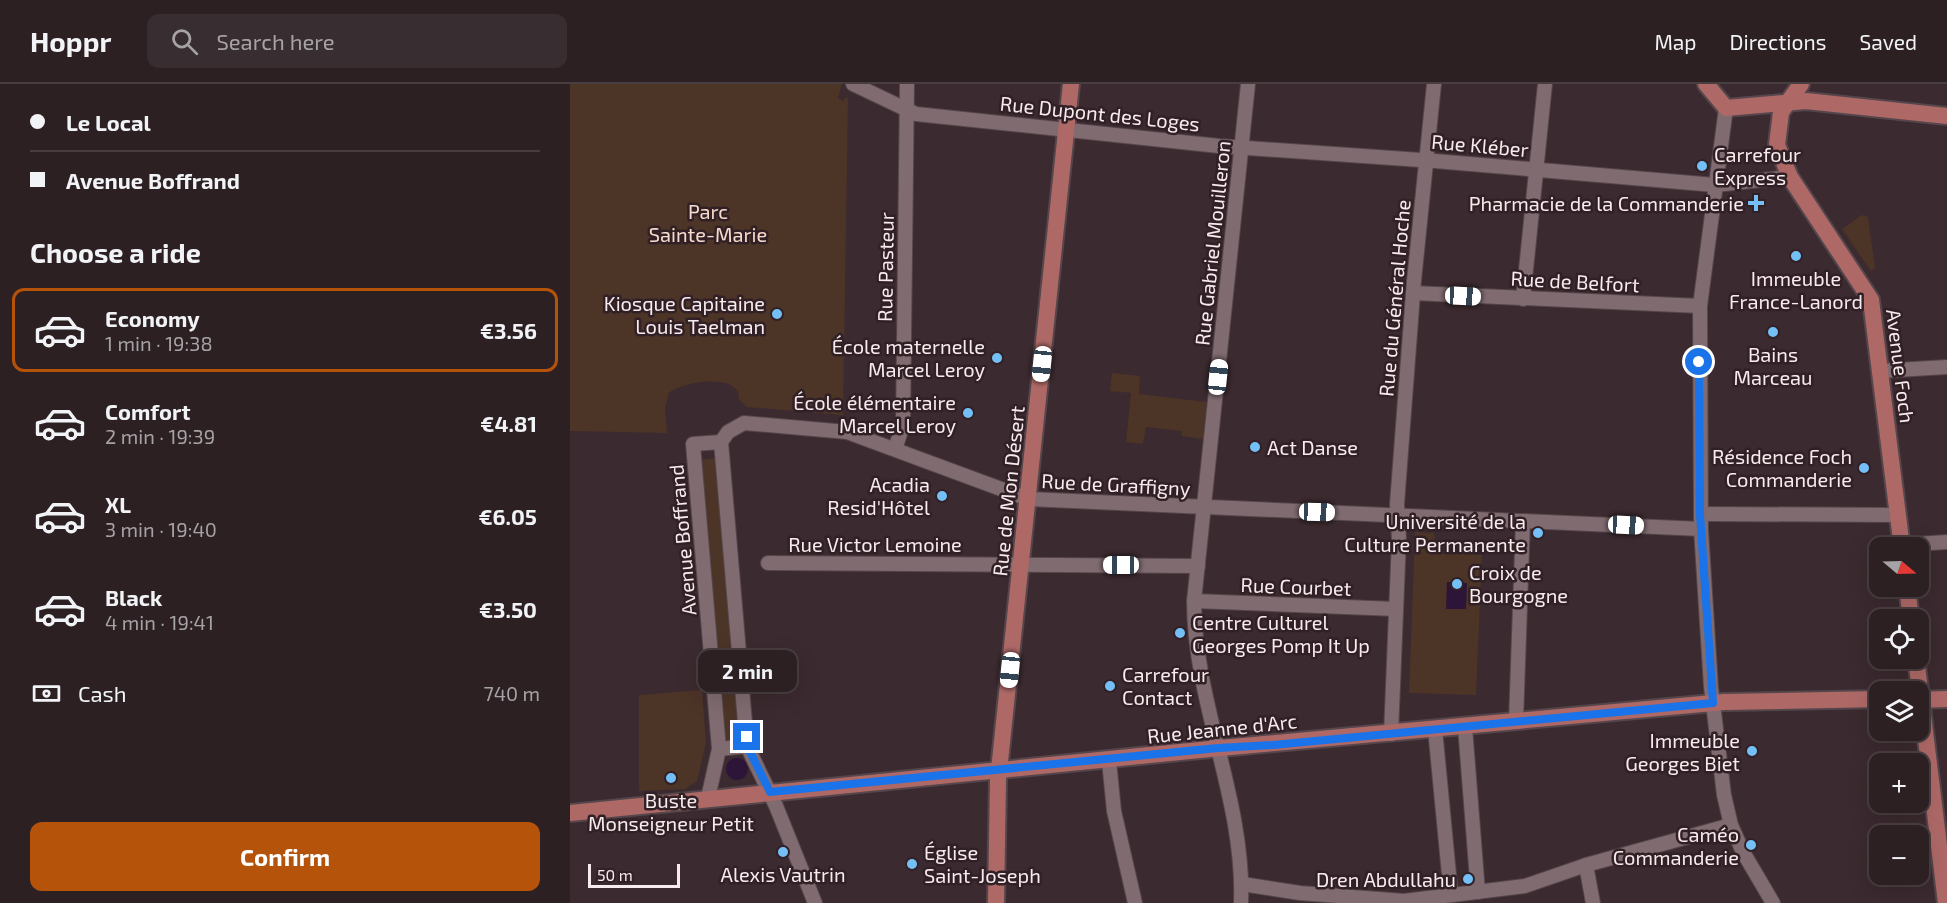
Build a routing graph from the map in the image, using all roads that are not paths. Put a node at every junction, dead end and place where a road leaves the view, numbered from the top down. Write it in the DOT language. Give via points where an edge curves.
graph roads {
  1 [pos="853,84"];
  2 [pos="907,84"];
  3 [pos="1071,84"];
  4 [pos="1248,84"];
  5 [pos="1434,84"];
  6 [pos="1545,84"];
  7 [pos="1706,84"];
  8 [pos="1800,84"];
  9 [pos="1786,103"];
  10 [pos="1726,108"];
  11 [pos="907,110"];
  12 [pos="1947,116"];
  13 [pos="1066,130"];
  14 [pos="1242,148"];
  15 [pos="1426,160"];
  16 [pos="1535,169"];
  17 [pos="1790,177"];
  18 [pos="1715,185"];
  19 [pos="1413,293"];
  20 [pos="1522,299"];
  21 [pos="1700,306"];
  22 [pos="1947,367"];
  23 [pos="1880,371"];
  24 [pos="721,442"];
  25 [pos="895,449"];
  26 [pos="1028,500"];
  27 [pos="1205,508"];
  28 [pos="1709,514"];
  29 [pos="1396,515"];
  30 [pos="1898,515"];
  31 [pos="1523,521"];
  32 [pos="1701,529"];
  33 [pos="1901,537"];
  34 [pos="1947,542"];
  35 [pos="1929,544"];
  36 [pos="768,563"];
  37 [pos="1021,564"];
  38 [pos="1198,566"];
  39 [pos="1194,601"];
  40 [pos="1396,609"];
  41 [pos="1869,699"];
  42 [pos="1947,699"];
  43 [pos="1929,700"];
  44 [pos="1713,703"];
  45 [pos="1516,722"];
  46 [pos="1465,727"];
  47 [pos="1435,729"];
  48 [pos="1391,734"];
  49 [pos="1925,741"];
  50 [pos="747,746"];
  51 [pos="1218,748"];
  52 [pos="719,749"];
  53 [pos="1110,768"];
  54 [pos="999,770"];
  55 [pos="770,792"];
  56 [pos="708,798"];
  57 [pos="570,813"];
  58 [pos="1731,825"];
  59 [pos="1586,865"];
  60 [pos="1242,884"];
  61 [pos="1478,892"];
  62 [pos="1452,896"];
  63 [pos="1326,899"];
  64 [pos="815,903"];
  65 [pos="996,903"];
  66 [pos="1135,903"];
  67 [pos="1241,903"];
  68 [pos="1593,903"];
  69 [pos="1773,903"];
  70 [pos="1946,903"];
  1 -- 11 [label="street, Rue Dupont des Loges"];
  2 -- 11 [label="street, Rue Pasteur"];
  3 -- 13 [label="main road, Rue de Mon Désert"];
  4 -- 14 [label="street, Rue Gabriel Mouilleron"];
  5 -- 15 [label="street, Rue du Général Hoche"];
  6 -- 16 [label="street"];
  7 -- 10 [label="main road"];
  8 -- 9 [label="main road"];
  9 -- 10 [label="main road"];
  9 -- 12 [label="main road" via="1814,102"];
  9 -- 17 [label="main road, Avenue Foch" via="1777,135"];
  10 -- 18 [label="street"];
  11 -- 13 [label="street, Rue Dupont des Loges"];
  11 -- 25 [label="street, Rue Pasteur" via="903,425"];
  13 -- 14 [label="street, Rue Dupont des Loges"];
  13 -- 26 [label="main road, Rue de Mon Désert"];
  14 -- 15 [label="street, Rue Kléber"];
  14 -- 27 [label="street, Rue Gabriel Mouilleron"];
  15 -- 16 [label="street, Rue Kléber"];
  15 -- 19 [label="street, Rue du Général Hoche"];
  16 -- 18 [label="street, Rue Kléber"];
  16 -- 20 [label="street"];
  17 -- 18 [label="street, Rue Kléber"];
  17 -- 23 [label="main road, Avenue Foch" via="1869,293"];
  18 -- 21 [label="street"];
  19 -- 20 [label="street, Rue de Belfort"];
  19 -- 29 [label="street, Rue du Général Hoche"];
  20 -- 21 [label="street, Rue de Belfort"];
  21 -- 32 [label="street"];
  22 -- 23 [label="street"];
  23 -- 30 [label="main road, Avenue Foch"];
  24 -- 25 [label="street, Rue de Graffigny" via="728,432 744,423 847,432"];
  24 -- 50 [label="street"];
  24 -- 52 [label="street, Avenue Boffrand" via="693,444"];
  25 -- 26 [label="street, Rue de Graffigny"];
  26 -- 27 [label="street, Rue de Graffigny"];
  26 -- 37 [label="main road, Rue de Mon Désert"];
  27 -- 29 [label="street, Rue de Graffigny"];
  27 -- 38 [label="street, Rue Gabriel Mouilleron"];
  28 -- 30 [label="street"];
  29 -- 31 [label="street, Rue de Graffigny"];
  29 -- 40 [label="street, Rue du Général Hoche"];
  30 -- 33 [label="main road, Avenue Foch"];
  31 -- 32 [label="street, Rue de Graffigny"];
  31 -- 45 [label="street"];
  32 -- 44 [label="street"];
  34 -- 35 [label="street"];
  36 -- 37 [label="street, Rue Victor Lemoine"];
  37 -- 38 [label="street, Rue Victor Lemoine"];
  37 -- 54 [label="main road, Rue de Mon Désert"];
  38 -- 39 [label="street, Rue Gabriel Mouilleron"];
  39 -- 40 [label="street, Rue Courbet"];
  39 -- 51 [label="street, Rue Gabriel Mouilleron" via="1197,646"];
  40 -- 48 [label="street, Rue du Général Hoche"];
  41 -- 44 [label="main road, Rue Jeanne d'Arc"];
  42 -- 43 [label="main road"];
  44 -- 45 [label="main road, Rue Jeanne d'Arc"];
  44 -- 58 [label="street"];
  45 -- 46 [label="main road, Rue Jeanne d'Arc"];
  46 -- 47 [label="main road, Rue Jeanne d'Arc"];
  46 -- 61 [label="street"];
  47 -- 48 [label="main road, Rue Jeanne d'Arc"];
  47 -- 62 [label="street"];
  48 -- 51 [label="main road, Rue Jeanne d'Arc"];
  49 -- 70 [label="main road"];
  50 -- 52 [label="street"];
  50 -- 55 [label="street"];
  51 -- 53 [label="main road, Rue Jeanne d'Arc"];
  51 -- 60 [label="street, Rue Gabriel Mouilleron" via="1239,839"];
  52 -- 56 [label="street, Avenue Boffrand"];
  53 -- 54 [label="main road, Rue Jeanne d'Arc"];
  53 -- 66 [label="street" via="1114,811"];
  54 -- 55 [label="main road, Rue Jeanne d'Arc"];
  54 -- 65 [label="main road, Rue de Mon Désert"];
  55 -- 56 [label="main road, Rue Jeanne d'Arc"];
  55 -- 64 [label="street"];
  56 -- 57 [label="main road, Rue Jeanne d'Arc"];
  58 -- 59 [label="street"];
  58 -- 69 [label="street"];
  59 -- 61 [label="street" via="1525,886"];
  59 -- 68 [label="street"];
  60 -- 63 [label="street"];
  60 -- 67 [label="street, Rue Gabriel Mouilleron"];
  61 -- 62 [label="street"];
  62 -- 63 [label="street" via="1404,901"];
}
